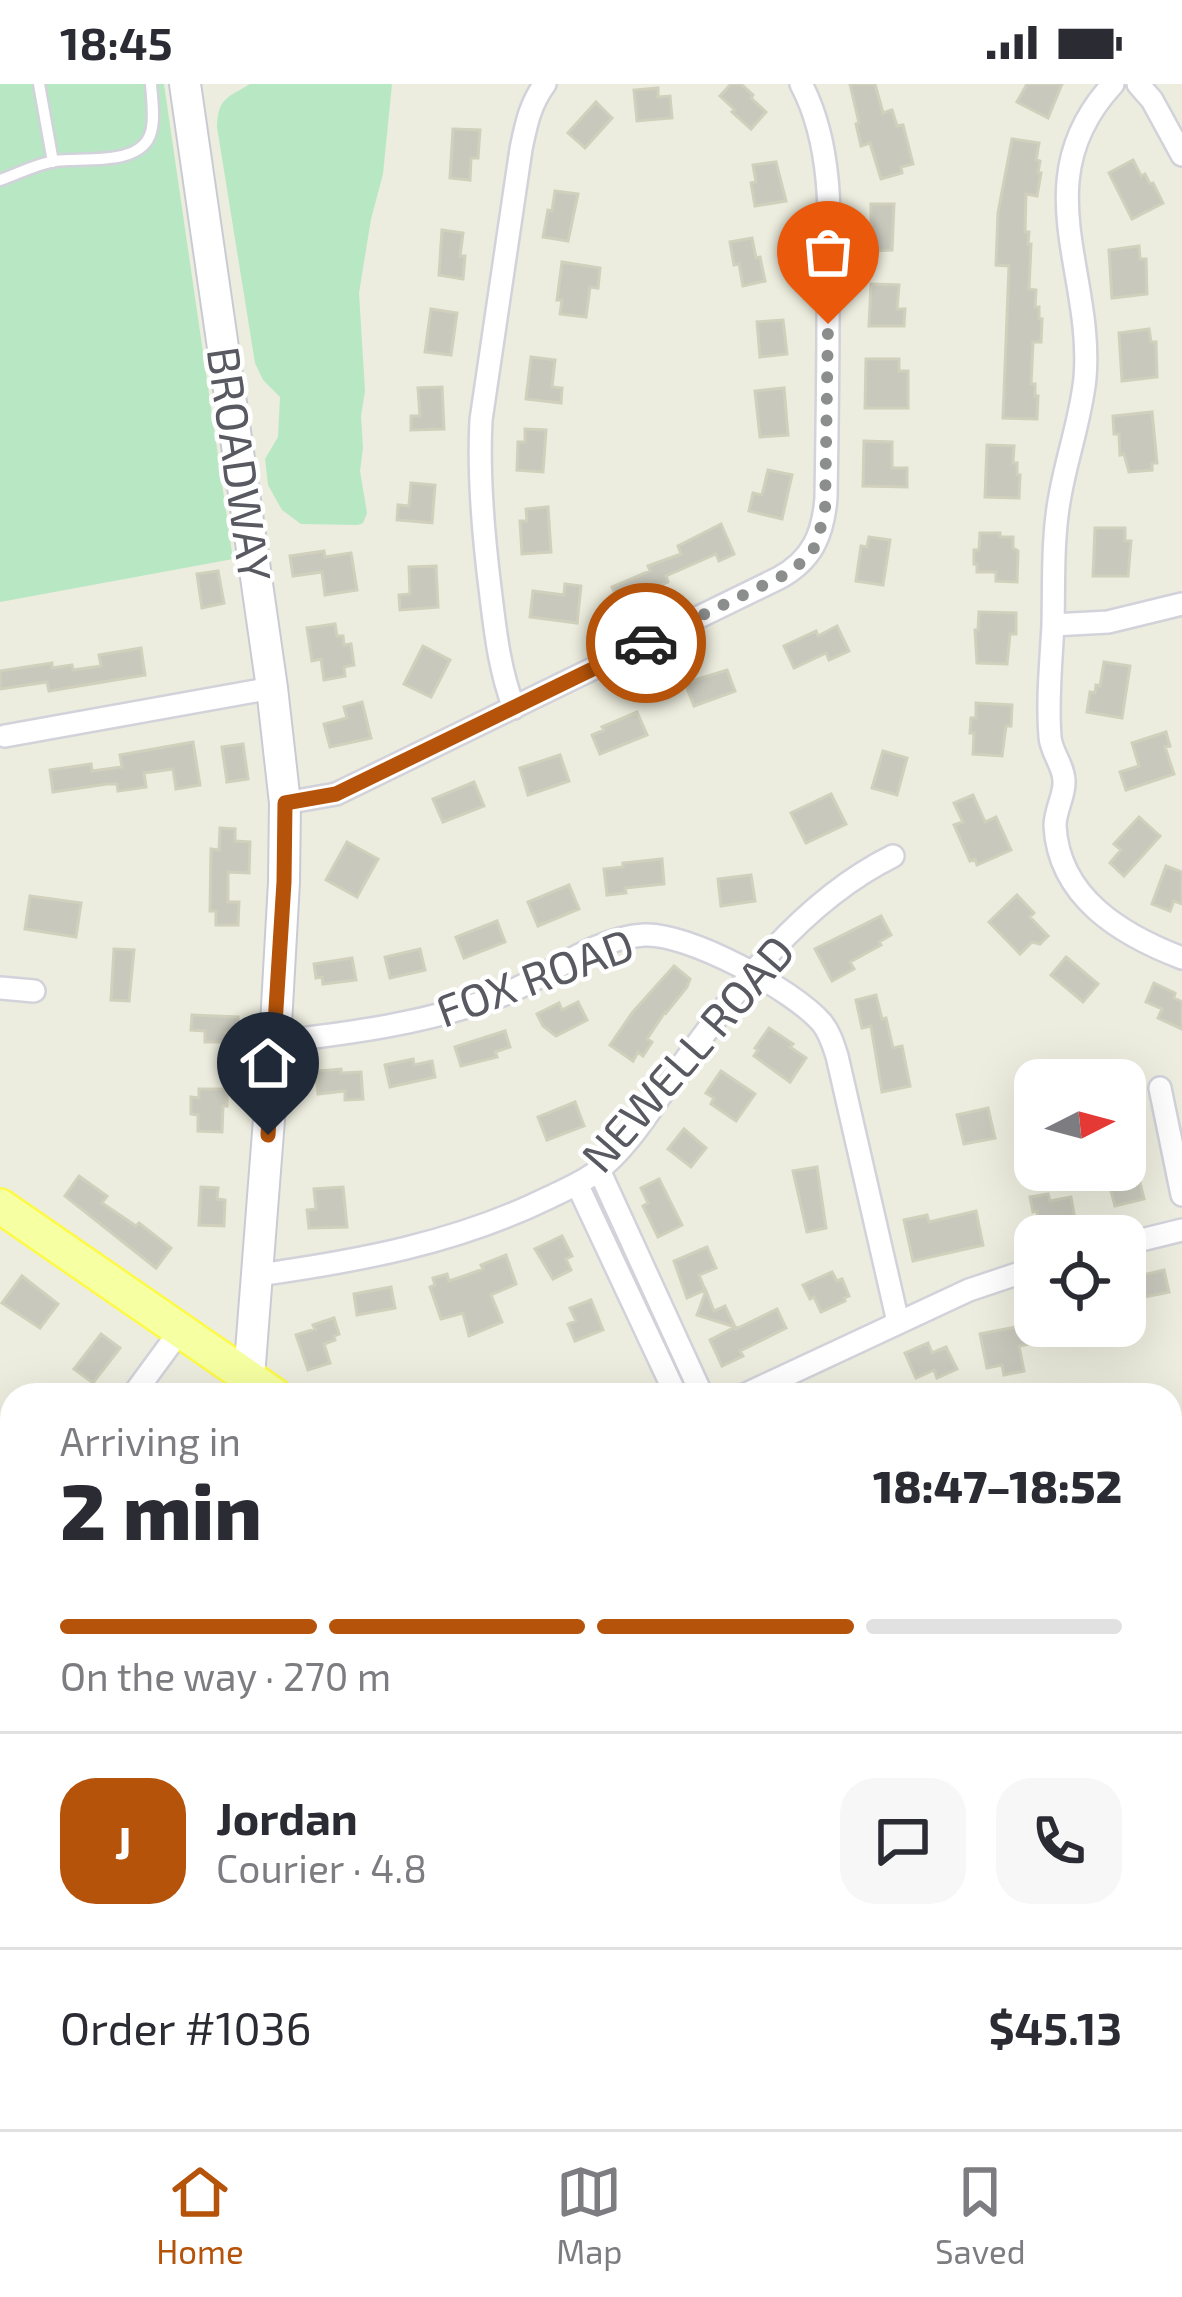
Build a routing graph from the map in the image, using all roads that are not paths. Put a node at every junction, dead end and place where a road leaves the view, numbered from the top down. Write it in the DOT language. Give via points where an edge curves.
graph roads {
  1 [pos="39,84"];
  2 [pos="151,84"];
  3 [pos="185,84"];
  4 [pos="545,84"];
  5 [pos="801,84"];
  6 [pos="1113,84"];
  7 [pos="1138,84"];
  8 [pos="1182,155"];
  9 [pos="53,162"];
  10 [pos="0,180"];
  11 [pos="1182,604"];
  12 [pos="1053,626"];
  13 [pos="272,688"];
  14 [pos="514,708"];
  15 [pos="4,736"];
  16 [pos="285,803"];
  17 [pos="893,856"];
  18 [pos="1182,958"];
  19 [pos="751,973"];
  20 [pos="0,988"];
  21 [pos="34,992"];
  22 [pos="275,1042"];
  23 [pos="1160,1088"];
  24 [pos="599,1170"];
  25 [pos="578,1184"];
  26 [pos="1182,1195"];
  27 [pos="5,1221"];
  28 [pos="1182,1230"];
  29 [pos="1146,1239"];
  30 [pos="1014,1274"];
  31 [pos="258,1276"];
  32 [pos="898,1322"];
  33 [pos="180,1331"];
  34 [pos="142,1383"];
  35 [pos="257,1383"];
  36 [pos="261,1383"];
  37 [pos="670,1383"];
  38 [pos="697,1383"];
  39 [pos="769,1383"];
  1 -- 9 [label="lane"];
  2 -- 9 [label="lane" via="151,132 142,146 118,157"];
  3 -- 13 [label="main road, BROADWAY"];
  4 -- 14 [label="street" via="521,149 479,448 492,602"];
  5 -- 14 [label="street" via="820,140 828,214 826,498 814,548 778,578"];
  6 -- 12 [label="street" via="1087,121 1067,188 1085,374 1059,496"];
  7 -- 8 [label="street"];
  9 -- 10 [label="lane"];
  11 -- 12 [label="street"];
  12 -- 18 [label="street" via="1049,729 1064,780 1055,826 1062,855 1098,913"];
  13 -- 15 [label="street"];
  13 -- 16 [label="main road, BROADWAY"];
  14 -- 16 [label="street" via="336,794"];
  16 -- 22 [label="main road, BROADWAY"];
  17 -- 19 [label="street, NEWELL ROAD" via="820,905"];
  19 -- 22 [label="street, FOX ROAD" via="697,946 643,935 450,1012"];
  19 -- 24 [label="street, NEWELL ROAD"];
  19 -- 32 [label="street, FOX ROAD" via="807,1008 830,1034"];
  20 -- 21 [label="street"];
  22 -- 31 [label="main road, BROADWAY"];
  23 -- 26 [label="street"];
  24 -- 25 [label="street, NEWELL ROAD"];
  24 -- 38 [label="street"];
  25 -- 31 [label="street, NEWELL ROAD" via="441,1240"];
  25 -- 37 [label="street"];
  27 -- 33 [label="main road"];
  28 -- 29 [label="street"];
  30 -- 32 [label="street"];
  31 -- 36 [label="main road, BROADWAY"];
  32 -- 39 [label="street"];
  33 -- 34 [label="street"];
  33 -- 35 [label="main road"];
}
